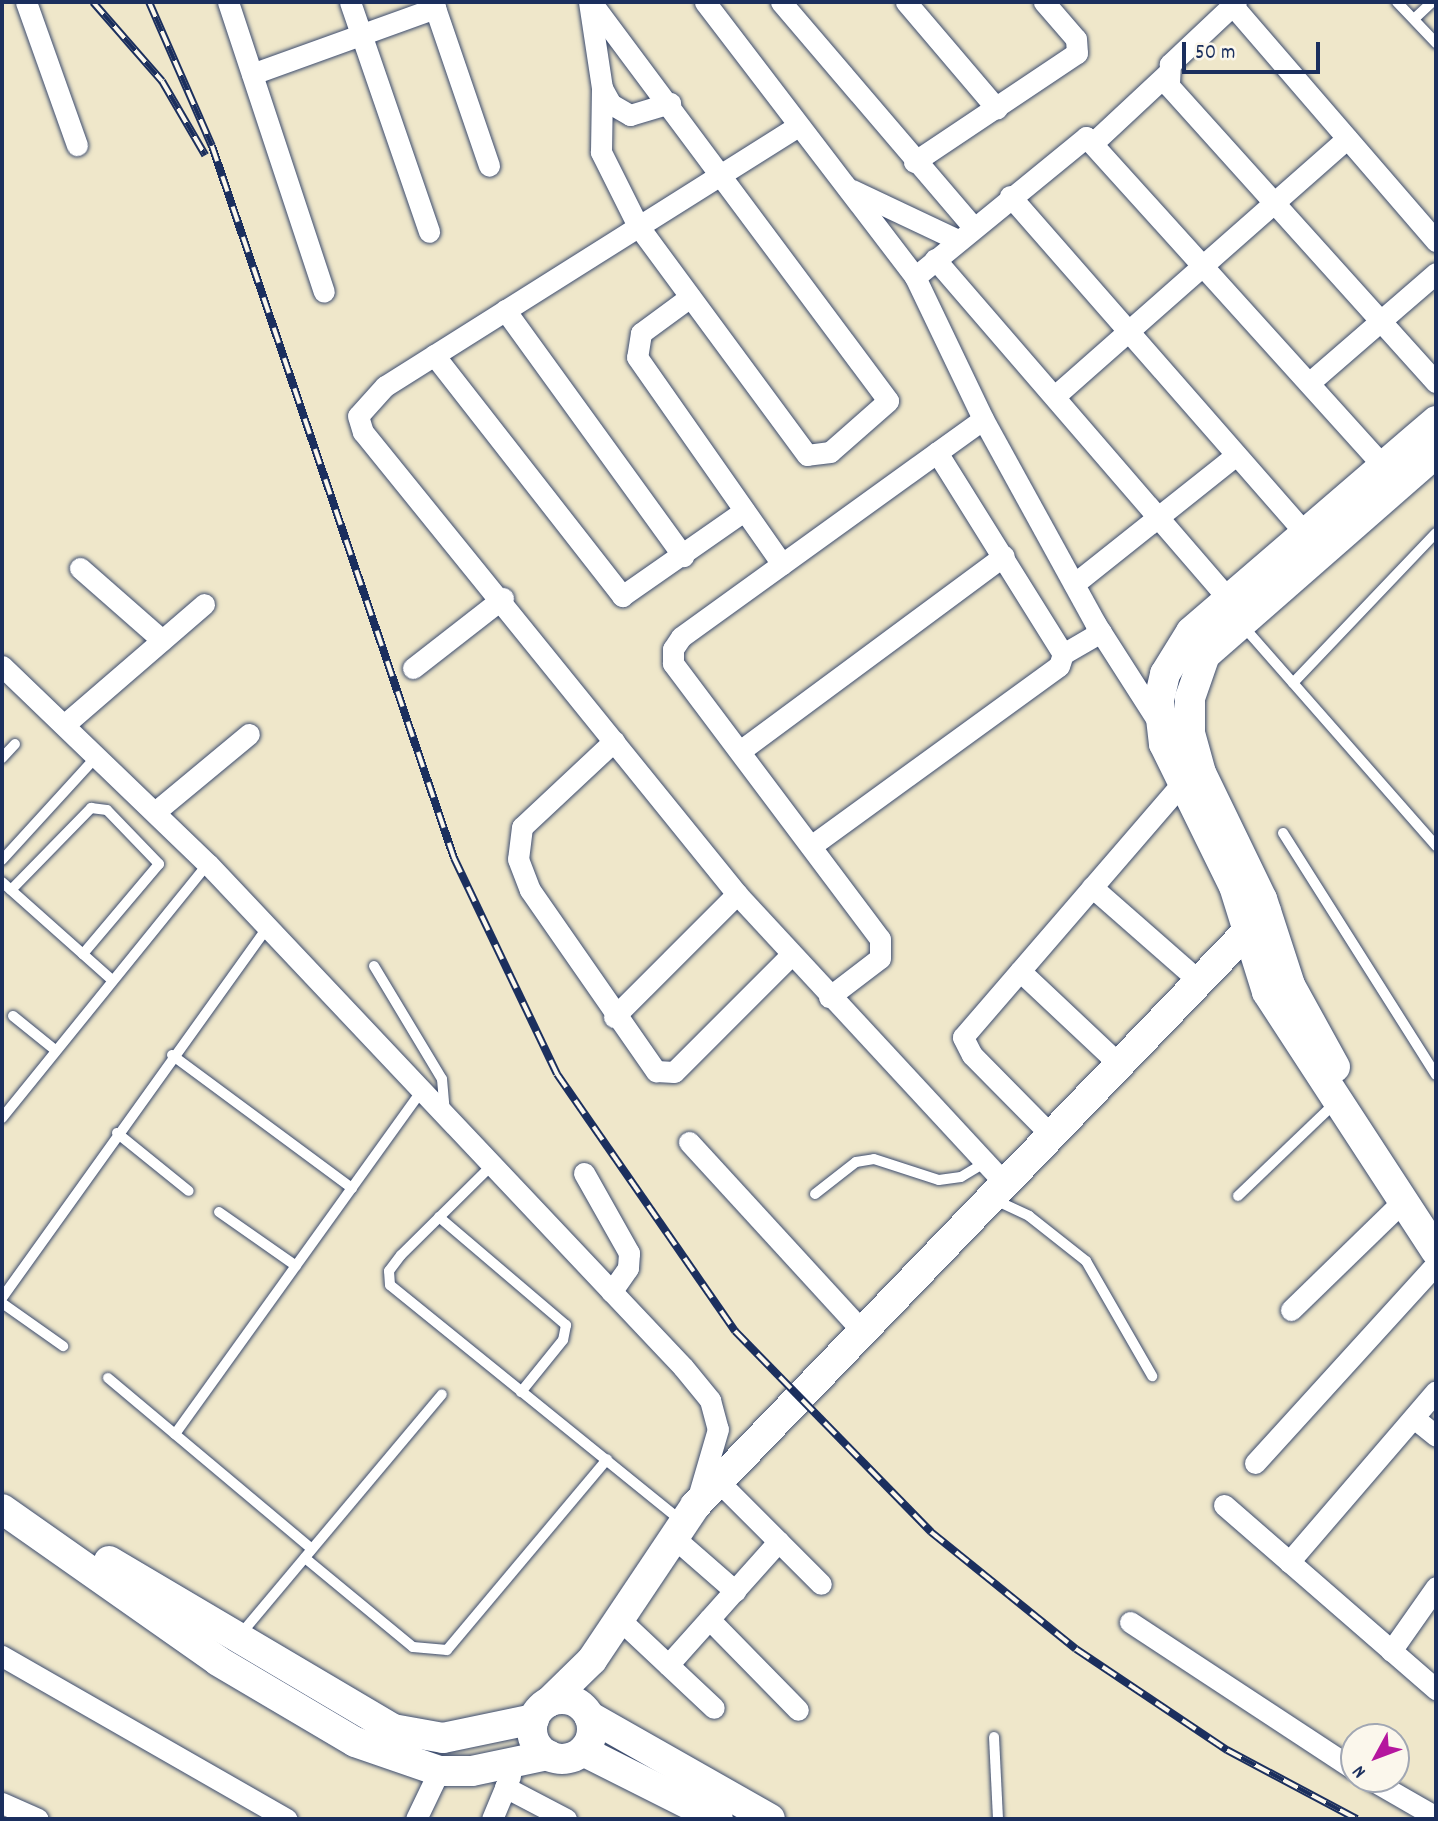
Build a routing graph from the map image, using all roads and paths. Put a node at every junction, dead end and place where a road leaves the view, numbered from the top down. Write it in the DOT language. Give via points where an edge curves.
graph roads {
  1 [pos="26,2"];
  2 [pos="228,2"];
  3 [pos="350,2"];
  4 [pos="590,2"];
  5 [pos="705,2"];
  6 [pos="781,2"];
  7 [pos="906,2"];
  8 [pos="1044,2"];
  9 [pos="1397,2"];
  10 [pos="1432,2"];
  11 [pos="1235,4"];
  12 [pos="434,5"];
  13 [pos="1414,19"];
  14 [pos="361,35"];
  15 [pos="1436,43"];
  16 [pos="252,74"];
  17 [pos="1167,74"];
  18 [pos="602,88"];
  19 [pos="670,103"];
  20 [pos="997,109"];
  21 [pos="798,126"];
  22 [pos="1347,138"];
  23 [pos="1094,142"];
  24 [pos="77,145"];
  25 [pos="914,162"];
  26 [pos="489,166"];
  27 [pos="724,172"];
  28 [pos="846,187"];
  29 [pos="1010,196"];
  30 [pos="1274,202"];
  31 [pos="638,226"];
  32 [pos="429,232"];
  33 [pos="965,233"];
  34 [pos="1436,241"];
  35 [pos="935,259"];
  36 [pos="1204,265"];
  37 [pos="1436,273"];
  38 [pos="915,277"];
  39 [pos="324,292"];
  40 [pos="690,297"];
  41 [pos="505,310"];
  42 [pos="1382,322"];
  43 [pos="1128,332"];
  44 [pos="434,355"];
  45 [pos="1434,377"];
  46 [pos="1309,383"];
  47 [pos="1056,395"];
  48 [pos="983,419"];
  49 [pos="1436,421"];
  50 [pos="937,452"];
  51 [pos="1436,453"];
  52 [pos="1236,455"];
  53 [pos="1383,466"];
  54 [pos="744,511"];
  55 [pos="1158,517"];
  56 [pos="1304,532"];
  57 [pos="1436,533"];
  58 [pos="682,556"];
  59 [pos="1004,556"];
  60 [pos="782,564"];
  61 [pos="79,568"];
  62 [pos="1074,584"];
  63 [pos="503,598"];
  64 [pos="204,604"];
  65 [pos="1235,611"];
  66 [pos="1101,632"];
  67 [pos="162,640"];
  68 [pos="1063,654"];
  69 [pos="2,666"];
  70 [pos="413,668"];
  71 [pos="1293,683"];
  72 [pos="64,725"];
  73 [pos="1161,725"];
  74 [pos="249,734"];
  75 [pos="614,741"];
  76 [pos="15,744"];
  77 [pos="740,751"];
  78 [pos="1194,752"];
  79 [pos="97,756"];
  80 [pos="2,758"];
  81 [pos="1181,784"];
  82 [pos="155,812"];
  83 [pos="1283,833"];
  84 [pos="811,846"];
  85 [pos="1436,846"];
  86 [pos="4,853"];
  87 [pos="208,864"];
  88 [pos="2,882"];
  89 [pos="1092,887"];
  90 [pos="11,891"];
  91 [pos="737,894"];
  92 [pos="1256,923"];
  93 [pos="267,928"];
  94 [pos="83,954"];
  95 [pos="790,956"];
  96 [pos="374,966"];
  97 [pos="1020,971"];
  98 [pos="112,980"];
  99 [pos="1200,982"];
  100 [pos="829,997"];
  101 [pos="13,1016"];
  102 [pos="614,1017"];
  103 [pos="55,1050"];
  104 [pos="172,1055"];
  105 [pos="1120,1065"];
  106 [pos="1436,1075"];
  107 [pos="420,1093"];
  108 [pos="1335,1103"];
  109 [pos="2,1118"];
  110 [pos="444,1119"];
  111 [pos="117,1133"];
  112 [pos="1052,1136"];
  113 [pos="689,1142"];
  114 [pos="986,1162"];
  115 [pos="489,1168"];
  116 [pos="584,1173"];
  117 [pos="352,1188"];
  118 [pos="190,1191"];
  119 [pos="999,1191"];
  120 [pos="815,1194"];
  121 [pos="1238,1196"];
  122 [pos="1402,1202"];
  123 [pos="219,1212"];
  124 [pos="439,1217"];
  125 [pos="1436,1219"];
  126 [pos="1436,1251"];
  127 [pos="1436,1264"];
  128 [pos="296,1266"];
  129 [pos="611,1292"];
  130 [pos="2,1298"];
  131 [pos="2,1303"];
  132 [pos="1291,1310"];
  133 [pos="863,1332"];
  134 [pos="63,1346"];
  135 [pos="1152,1376"];
  136 [pos="108,1378"];
  137 [pos="1436,1391"];
  138 [pos="521,1392"];
  139 [pos="442,1394"];
  140 [pos="1413,1418"];
  141 [pos="175,1434"];
  142 [pos="1436,1436"];
  143 [pos="607,1459"];
  144 [pos="1255,1463"];
  145 [pos="719,1482"];
  146 [pos="2,1488"];
  147 [pos="1224,1505"];
  148 [pos="2,1509"];
  149 [pos="683,1521"];
  150 [pos="779,1541"];
  151 [pos="309,1554"];
  152 [pos="1290,1562"];
  153 [pos="821,1584"];
  154 [pos="1436,1587"];
  155 [pos="735,1591"];
  156 [pos="616,1616"];
  157 [pos="709,1619"];
  158 [pos="1130,1622"];
  159 [pos="227,1651"];
  160 [pos="1391,1651"];
  161 [pos="2,1656"];
  162 [pos="592,1660"];
  163 [pos="668,1665"];
  164 [pos="1436,1689"];
  165 [pos="715,1708"];
  166 [pos="541,1710"];
  167 [pos="798,1710"];
  168 [pos="586,1712"];
  169 [pos="993,1737"];
  170 [pos="583,1751"];
  171 [pos="548,1755"];
  172 [pos="1340,1760"];
  173 [pos="439,1771"];
  174 [pos="510,1776"];
  175 [pos="1394,1793"];
  176 [pos="6,1810"];
  177 [pos="1436,1817"];
  178 [pos="712,1818"];
  179 [pos="37,1819"];
  180 [pos="287,1819"];
  181 [pos="416,1819"];
  182 [pos="492,1819"];
  183 [pos="566,1819"];
  184 [pos="770,1819"];
  185 [pos="998,1819"];
  1 -- 24 [label="street"];
  2 -- 16 [label="street"];
  3 -- 14 [label="street"];
  4 -- 18 [label="street"];
  4 -- 19 [label="street"];
  5 -- 21 [label="street"];
  6 -- 25 [label="street"];
  7 -- 20 [label="street"];
  8 -- 20 [label="street" via="1076,39 1077,53"];
  9 -- 13 [label="lane"];
  10 -- 13 [label="lane"];
  11 -- 17 [label="street"];
  11 -- 22 [label="street"];
  12 -- 14 [label="street"];
  12 -- 26 [label="street"];
  13 -- 15 [label="lane"];
  14 -- 16 [label="street"];
  14 -- 32 [label="street"];
  16 -- 39 [label="street"];
  17 -- 23 [label="street"];
  17 -- 30 [label="street" via="1169,86"];
  18 -- 19 [label="street" via="619,112 630,115"];
  18 -- 31 [label="street" via="601,152"];
  19 -- 27 [label="street"];
  20 -- 25 [label="street"];
  21 -- 27 [label="street"];
  21 -- 28 [label="street"];
  22 -- 30 [label="street"];
  22 -- 34 [label="street"];
  23 -- 29 [label="street" via="1076,139"];
  23 -- 36 [label="street"];
  25 -- 33 [label="street"];
  27 -- 31 [label="street"];
  27 -- 40 [label="street" via="889,405 813,458"];
  28 -- 33 [label="street"];
  28 -- 38 [label="street"];
  29 -- 33 [label="street"];
  29 -- 43 [label="street"];
  30 -- 36 [label="street"];
  30 -- 42 [label="street"];
  31 -- 40 [label="street"];
  31 -- 41 [label="street"];
  33 -- 35 [label="street"];
  35 -- 38 [label="street"];
  35 -- 47 [label="street"];
  36 -- 43 [label="street"];
  36 -- 46 [label="street"];
  37 -- 42 [label="street"];
  38 -- 48 [label="street"];
  40 -- 54 [label="street" via="642,332 637,357"];
  41 -- 44 [label="street"];
  41 -- 58 [label="street"];
  42 -- 45 [label="street"];
  42 -- 46 [label="street"];
  43 -- 47 [label="street"];
  43 -- 52 [label="street"];
  44 -- 58 [label="street" via="617,593 627,595"];
  44 -- 63 [label="street" via="385,386 358,416 363,432"];
  46 -- 53 [label="street"];
  47 -- 55 [label="street"];
  48 -- 50 [label="street"];
  48 -- 62 [label="street"];
  49 -- 53 [label="main road"];
  50 -- 59 [label="street"];
  50 -- 60 [label="street"];
  51 -- 65 [label="main road"];
  52 -- 55 [label="street"];
  52 -- 56 [label="street"];
  53 -- 56 [label="main road"];
  54 -- 58 [label="street"];
  54 -- 60 [label="street"];
  55 -- 62 [label="street"];
  55 -- 65 [label="street"];
  56 -- 65 [label="main road"];
  57 -- 71 [label="lane"];
  59 -- 68 [label="street"];
  59 -- 77 [label="street"];
  60 -- 77 [label="street" via="673,649 673,663"];
  61 -- 67 [label="street"];
  62 -- 66 [label="street"];
  63 -- 70 [label="street"];
  63 -- 75 [label="street"];
  64 -- 67 [label="street"];
  65 -- 71 [label="lane"];
  65 -- 73 [label="main road" via="1173,659 1160,690"];
  65 -- 78 [label="main road" via="1196,672 1188,715"];
  66 -- 68 [label="street"];
  66 -- 73 [label="street"];
  67 -- 72 [label="street"];
  68 -- 84 [label="street" via="1059,667"];
  69 -- 72 [label="street"];
  71 -- 85 [label="lane"];
  72 -- 79 [label="street"];
  73 -- 78 [label="street"];
  73 -- 81 [label="main road"];
  74 -- 82 [label="street"];
  75 -- 91 [label="street"];
  75 -- 102 [label="street" via="540,808 516,844 530,890"];
  76 -- 80 [label="lane"];
  77 -- 84 [label="street"];
  78 -- 92 [label="main road"];
  79 -- 82 [label="street"];
  79 -- 86 [label="lane"];
  81 -- 89 [label="street"];
  81 -- 92 [label="main road"];
  82 -- 87 [label="street"];
  83 -- 106 [label="lane"];
  84 -- 100 [label="street" via="884,949"];
  87 -- 93 [label="street"];
  87 -- 98 [label="lane"];
  88 -- 90 [label="lane"];
  89 -- 97 [label="street"];
  89 -- 99 [label="street"];
  90 -- 94 [label="lane"];
  90 -- 94 [label="lane" via="91,808 107,810 159,864"];
  91 -- 95 [label="street"];
  91 -- 102 [label="street"];
  92 -- 99 [label="main road"];
  92 -- 108 [label="main road" via="1267,992"];
  92 -- 125 [label="main road" via="1318,1041"];
  93 -- 104 [label="lane"];
  93 -- 107 [label="street"];
  94 -- 98 [label="lane"];
  95 -- 100 [label="street"];
  95 -- 102 [label="street" via="674,1072 656,1072"];
  96 -- 110 [label="lane" via="442,1079"];
  97 -- 105 [label="street"];
  97 -- 112 [label="street" via="963,1042"];
  98 -- 103 [label="lane"];
  99 -- 105 [label="main road"];
  100 -- 114 [label="street"];
  101 -- 103 [label="lane"];
  103 -- 109 [label="lane"];
  104 -- 111 [label="lane"];
  104 -- 117 [label="lane"];
  105 -- 112 [label="main road"];
  107 -- 110 [label="street"];
  107 -- 117 [label="lane"];
  108 -- 121 [label="lane"];
  108 -- 122 [label="main road"];
  110 -- 115 [label="street"];
  111 -- 118 [label="lane"];
  111 -- 130 [label="lane"];
  112 -- 119 [label="main road"];
  113 -- 133 [label="street"];
  114 -- 119 [label="street"];
  114 -- 120 [label="lane" via="961,1177 939,1180 865,1161"];
  115 -- 124 [label="lane"];
  115 -- 129 [label="street"];
  116 -- 129 [label="street" via="629,1253 628,1268"];
  117 -- 128 [label="lane"];
  119 -- 133 [label="main road"];
  119 -- 135 [label="lane" via="1086,1261"];
  122 -- 126 [label="main road"];
  122 -- 132 [label="street"];
  123 -- 128 [label="lane"];
  124 -- 138 [label="lane" via="566,1325 563,1340"];
  124 -- 138 [label="lane" via="401,1255 390,1271 390,1285"];
  127 -- 144 [label="street"];
  128 -- 141 [label="lane"];
  129 -- 149 [label="street" via="710,1400 718,1429"];
  131 -- 134 [label="lane"];
  133 -- 145 [label="main road"];
  136 -- 141 [label="lane"];
  137 -- 140 [label="street"];
  138 -- 143 [label="lane"];
  139 -- 151 [label="lane"];
  140 -- 142 [label="street"];
  140 -- 152 [label="street"];
  141 -- 151 [label="lane"];
  143 -- 149 [label="lane"];
  143 -- 151 [label="lane" via="447,1650 413,1647"];
  145 -- 149 [label="main road"];
  145 -- 150 [label="street"];
  146 -- 159 [label="main road"];
  147 -- 152 [label="street"];
  148 -- 159 [label="main road"];
  149 -- 155 [label="street"];
  149 -- 156 [label="main road"];
  150 -- 153 [label="street"];
  150 -- 155 [label="street"];
  151 -- 159 [label="lane"];
  152 -- 160 [label="street"];
  154 -- 160 [label="street"];
  155 -- 157 [label="street"];
  156 -- 162 [label="main road"];
  156 -- 163 [label="street"];
  157 -- 163 [label="street"];
  157 -- 167 [label="street"];
  158 -- 172 [label="street"];
  159 -- 166 [label="main road" via="393,1729 443,1738"];
  159 -- 173 [label="main road" via="355,1742"];
  160 -- 164 [label="street"];
  161 -- 180 [label="street"];
  162 -- 166 [label="main road"];
  162 -- 168 [label="main road"];
  163 -- 165 [label="street"];
  166 -- 168 [label="main road" via="567,1699"];
  166 -- 171 [label="main road" via="535,1742"];
  168 -- 170 [label="main road" via="592,1734"];
  168 -- 184 [label="main road"];
  169 -- 185 [label="lane"];
  170 -- 171 [label="main road" via="566,1759"];
  170 -- 178 [label="main road"];
  171 -- 174 [label="main road"];
  173 -- 174 [label="main road"];
  173 -- 181 [label="street"];
  174 -- 182 [label="street"];
  174 -- 183 [label="street"];
  175 -- 177 [label="street"];
  176 -- 179 [label="street"];
}
